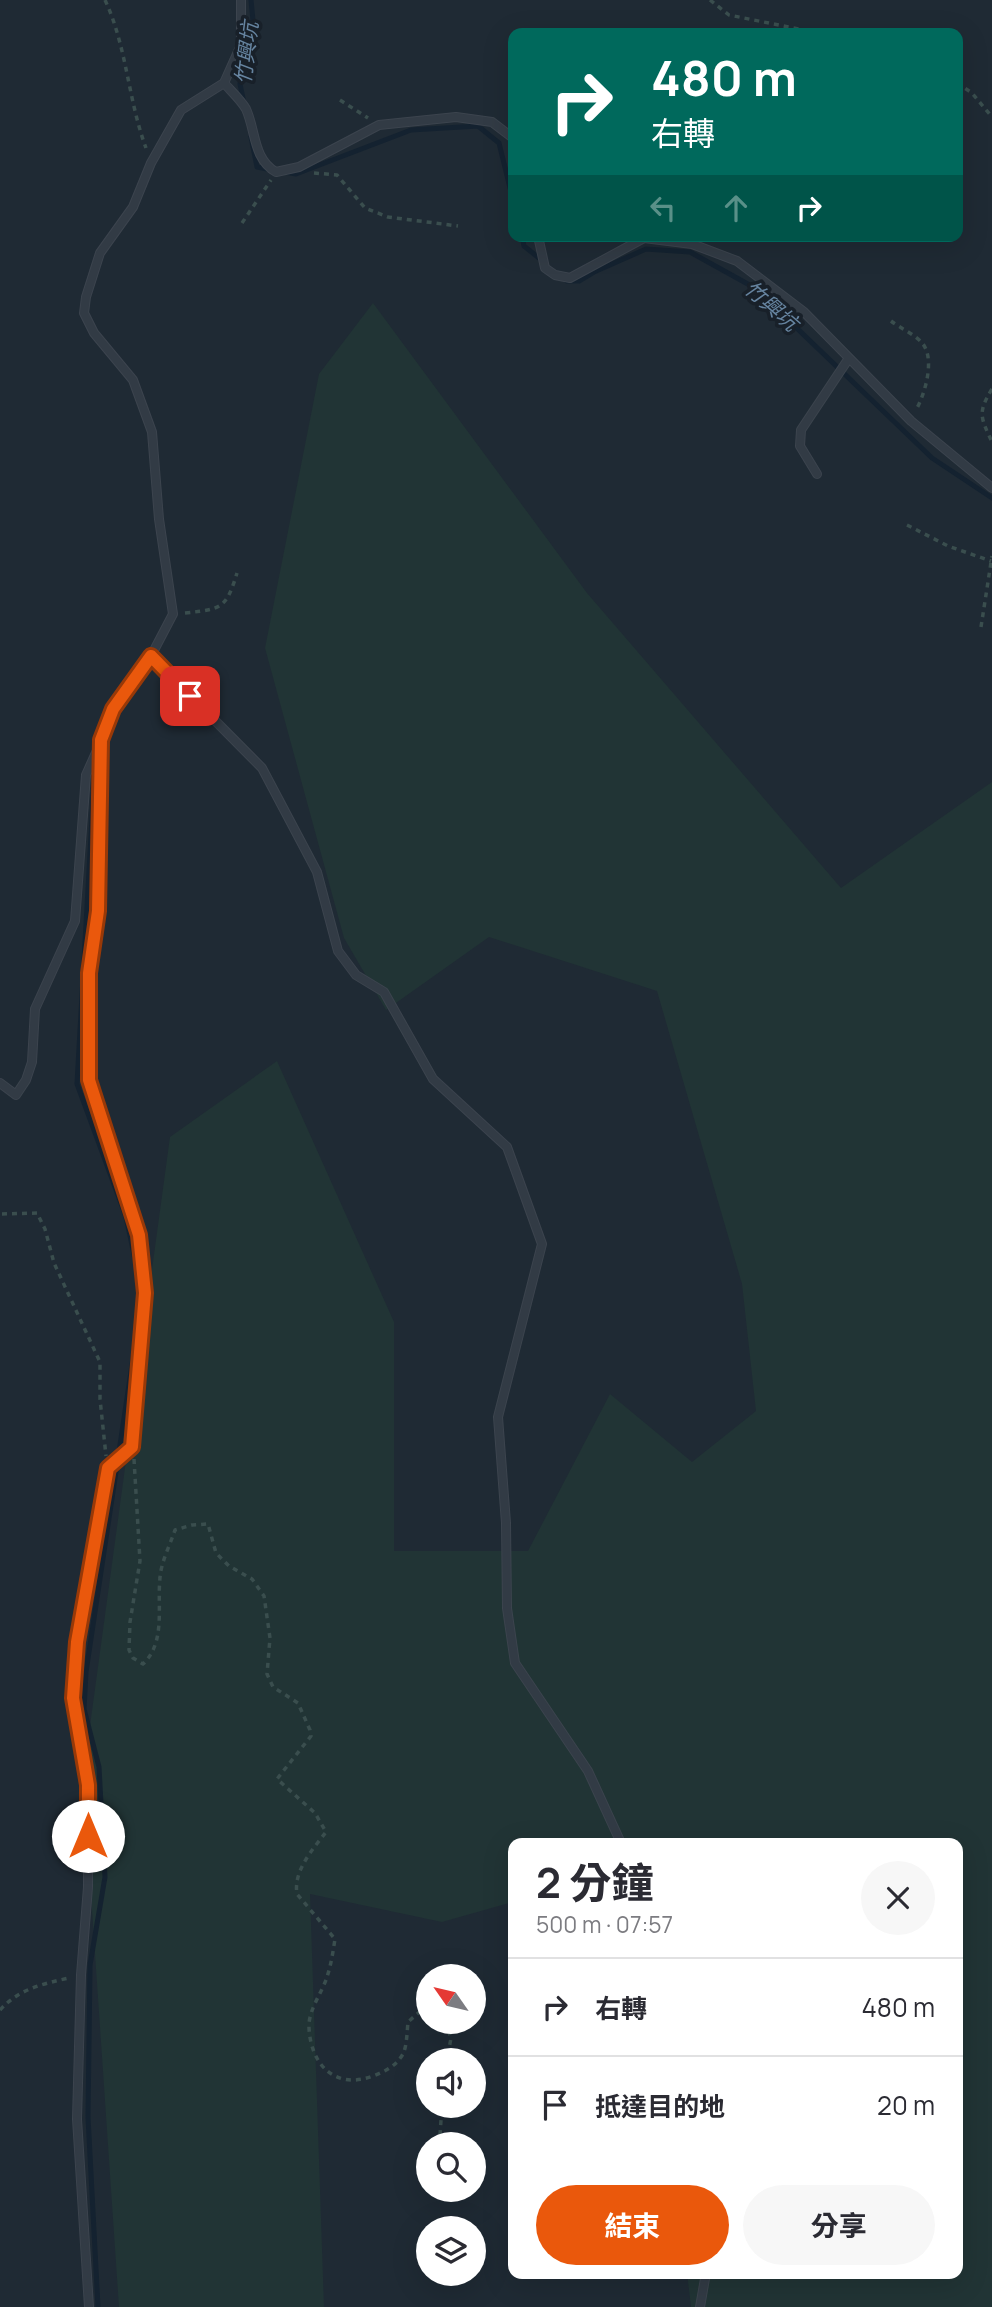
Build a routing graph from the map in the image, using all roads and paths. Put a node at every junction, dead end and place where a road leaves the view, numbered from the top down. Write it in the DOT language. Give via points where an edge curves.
graph roads {
  1 [pos="105,0"];
  2 [pos="241,0"];
  3 [pos="710,0"];
  4 [pos="793,28"];
  5 [pos="224,83"];
  6 [pos="963,87"];
  7 [pos="340,100"];
  8 [pos="992,117"];
  9 [pos="379,125"];
  10 [pos="508,134"];
  11 [pos="151,163"];
  12 [pos="289,170"];
  13 [pos="276,172"];
  14 [pos="242,223"];
  15 [pos="458,226"];
  16 [pos="539,242"];
  17 [pos="637,242"];
  18 [pos="676,242"];
  19 [pos="891,321"];
  20 [pos="849,358"];
  21 [pos="992,390"];
  22 [pos="911,421"];
  23 [pos="992,442"];
  24 [pos="817,474"];
  25 [pos="992,488"];
  26 [pos="907,525"];
  27 [pos="991,558"];
  28 [pos="237,573"];
  29 [pos="173,614"];
  30 [pos="981,627"];
  31 [pos="151,656"];
  32 [pos="101,740"];
  33 [pos="0,1083"];
  34 [pos="2,1214"];
  35 [pos="132,1447"];
  36 [pos="108,1468"];
  37 [pos="619,1838"];
  38 [pos="81,1975"];
  39 [pos="0,2010"];
  40 [pos="416,2015"];
  41 [pos="705,2279"];
  42 [pos="89,2307"];
  43 [pos="701,2307"];
  1 -- 11 [label="path"];
  2 -- 5 [label="lane" via="241,45"];
  3 -- 4 [label="path" via="729,15"];
  5 -- 11 [label="lane" via="181,110"];
  5 -- 13 [label="lane" via="245,108 260,156"];
  6 -- 8 [label="path"];
  7 -- 9 [label="path"];
  9 -- 10 [label="lane" via="456,117 492,122"];
  9 -- 12 [label="lane"];
  11 -- 29 [label="lane" via="132,207 100,253 84,313 94,333 133,380 152,432"];
  12 -- 13 [label="lane"];
  12 -- 15 [label="path" via="338,175 365,208 388,217"];
  13 -- 14 [label="path"];
  16 -- 17 [label="lane" via="545,268 570,278"];
  18 -- 20 [label="lane" via="737,261 804,312"];
  19 -- 22 [label="path" via="924,345 929,363"];
  20 -- 22 [label="lane"];
  20 -- 24 [label="lane" via="801,430 800,446"];
  21 -- 23 [label="path" via="980,417"];
  22 -- 25 [label="lane"];
  26 -- 27 [label="path" via="947,546"];
  27 -- 30 [label="path"];
  28 -- 29 [label="path" via="229,598 217,609"];
  29 -- 31 [label="lane"];
  31 -- 32 [label="lane" via="113,709"];
  31 -- 37 [label="lane" via="262,768 317,872 338,951 356,975 384,992 433,1079 507,1147 542,1244 498,1417 507,1608 515,1663 588,1770"];
  32 -- 33 [label="lane" via="86,775 75,921 35,1009 32,1062 26,1080 16,1095"];
  32 -- 35 [label="lane" via="98,911 89,973 89,1080 139,1235 145,1293"];
  34 -- 36 [label="path" via="37,1213 45,1228 54,1264 100,1362"];
  35 -- 36 [label="lane"];
  35 -- 40 [label="path" via="140,1561 130,1622 132,1658 143,1664 158,1635 160,1575 175,1530 208,1524 216,1553 252,1579 264,1596 270,1638 267,1674 273,1687 298,1703 310,1730 277,1780 316,1813 326,1832 305,1860 296,1886 297,1894 335,1939 327,1976 310,2017 318,2059 328,2074 343,2081 360,2081 389,2070 404,2052 408,2022"];
  36 -- 38 [label="lane" via="77,1642 73,1698 88,1785 88,1887"];
  38 -- 39 [label="path" via="27,1988"];
  38 -- 42 [label="lane" via="77,2119"];
  41 -- 43 [label="lane"];
}
